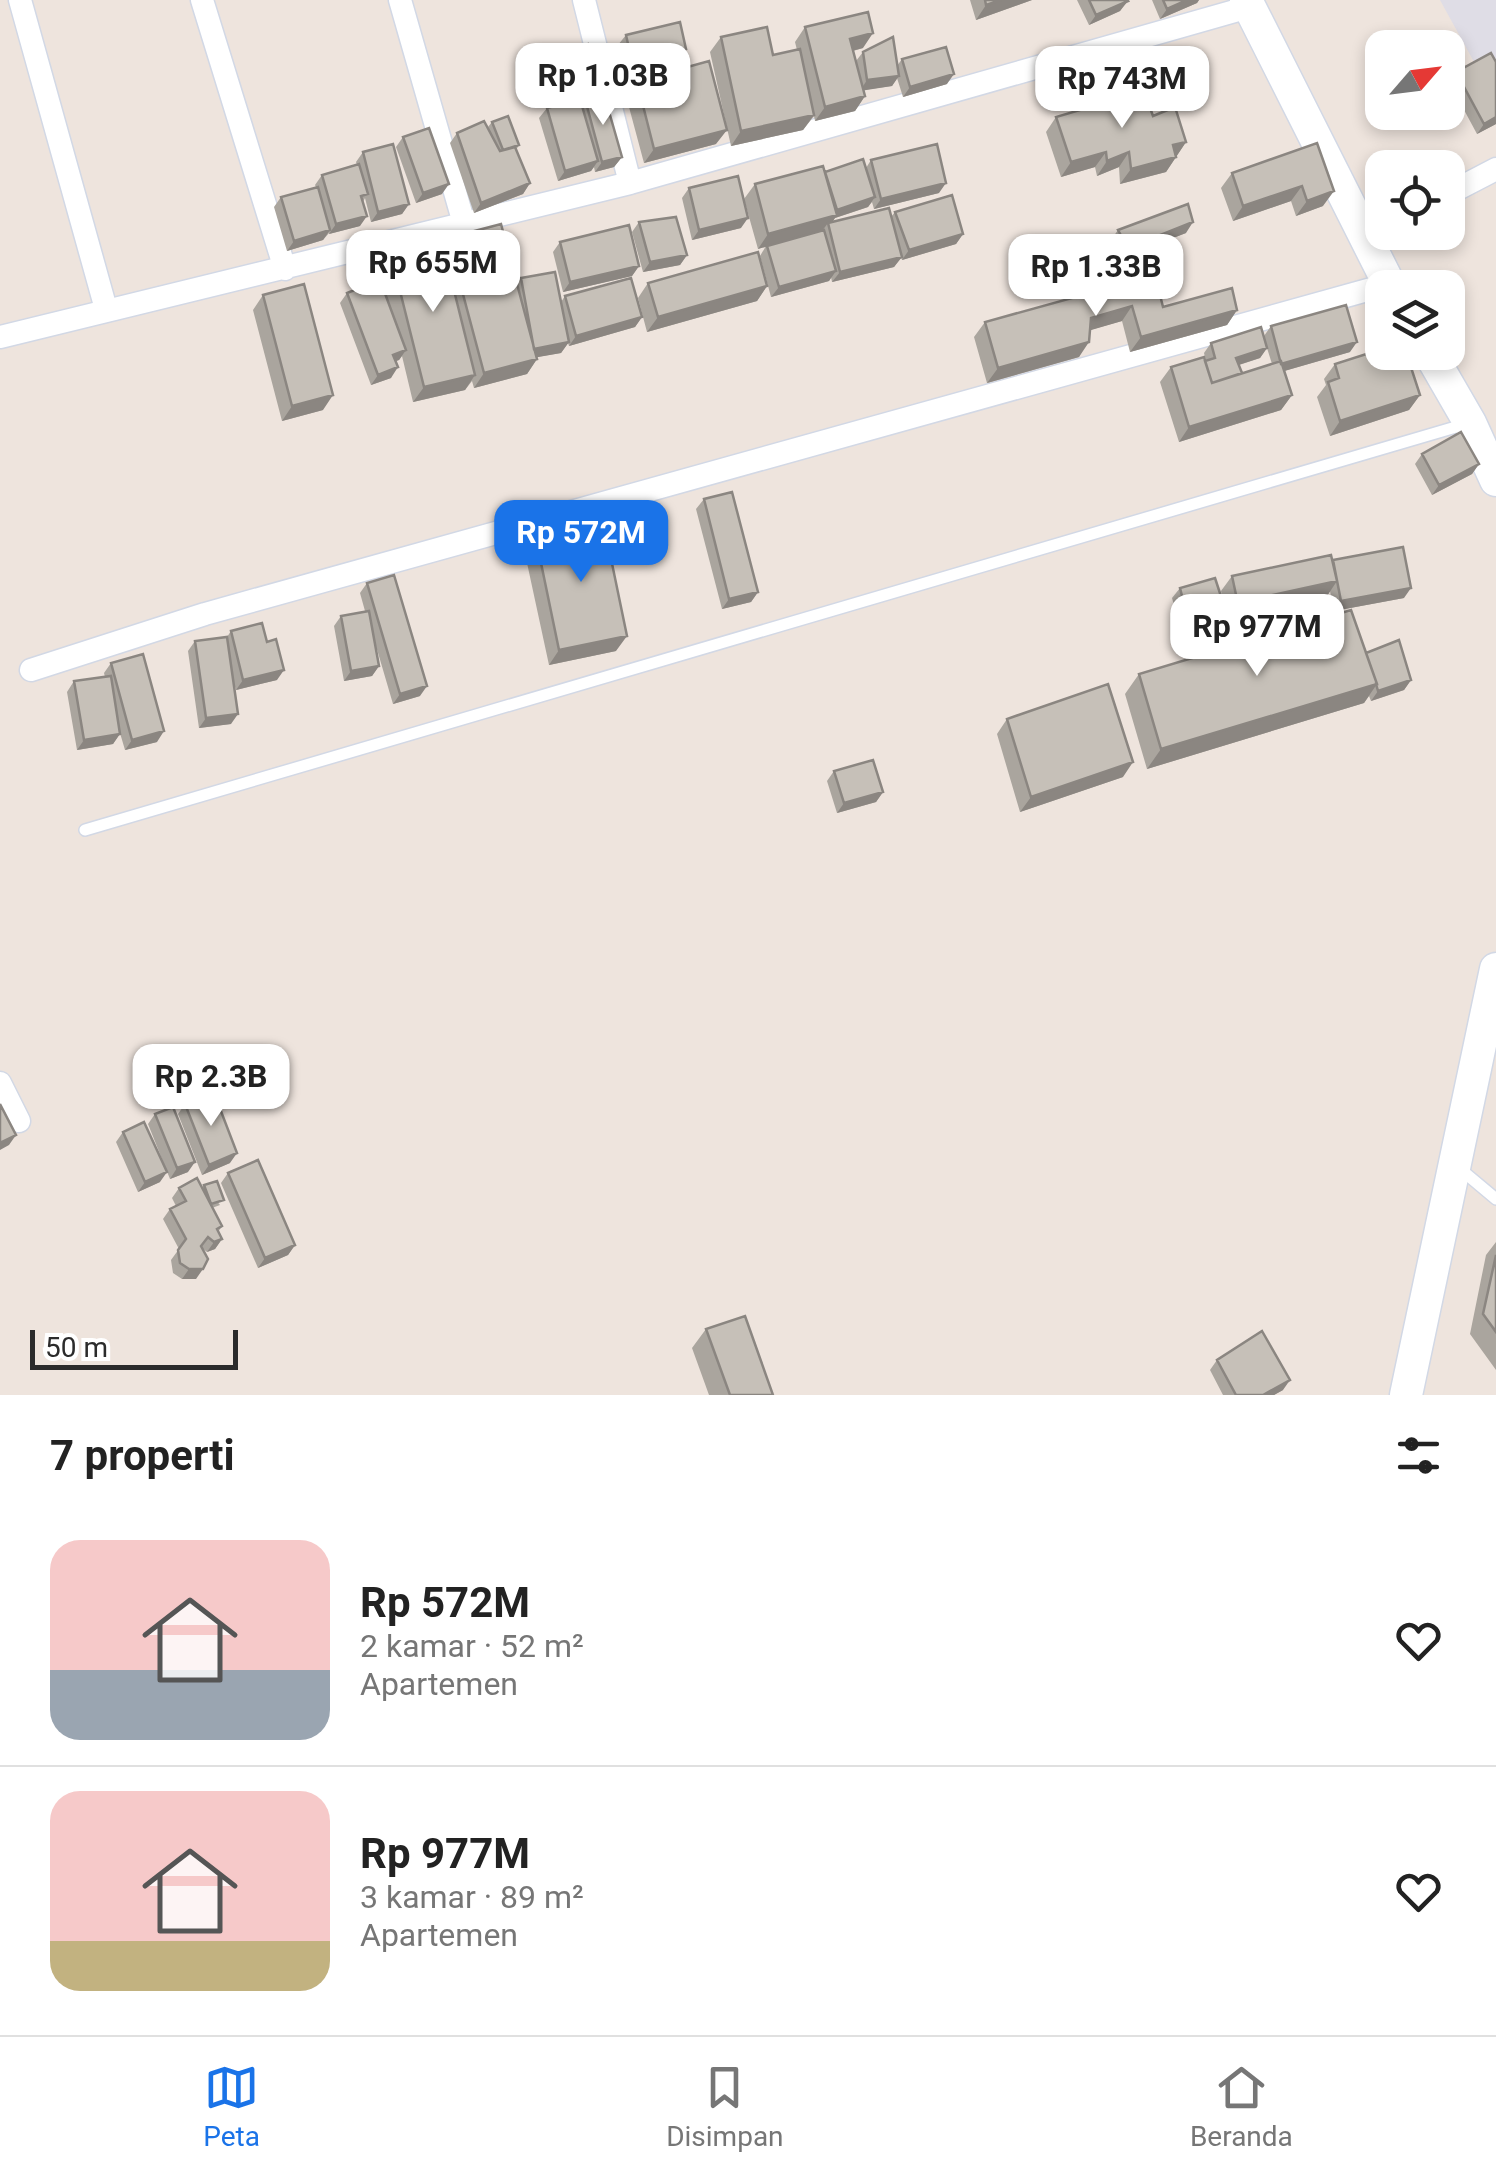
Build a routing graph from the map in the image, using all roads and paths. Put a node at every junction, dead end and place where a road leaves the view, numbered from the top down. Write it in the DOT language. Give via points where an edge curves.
graph roads {
  1 [pos="20,0"];
  2 [pos="202,0"];
  3 [pos="400,0"];
  4 [pos="584,0"];
  5 [pos="1248,4"];
  6 [pos="1496,169"];
  7 [pos="630,183"];
  8 [pos="1465,185"];
  9 [pos="1365,215"];
  10 [pos="465,227"];
  11 [pos="285,269"];
  12 [pos="1365,293"];
  13 [pos="106,308"];
  14 [pos="0,336"];
  15 [pos="1439,370"];
  16 [pos="1470,423"];
  17 [pos="1496,480"];
  18 [pos="30,670"];
  19 [pos="85,830"];
  20 [pos="1495,976"];
  21 [pos="0,1083"];
  22 [pos="19,1120"];
  23 [pos="1456,1166"];
  24 [pos="1496,1199"];
  25 [pos="1406,1395"];
  1 -- 13 [label="street"];
  2 -- 11 [label="street"];
  3 -- 10 [label="street"];
  4 -- 7 [label="street"];
  5 -- 7 [label="street"];
  5 -- 9 [label="main road"];
  6 -- 8 [label="street"];
  7 -- 10 [label="street"];
  10 -- 11 [label="street"];
  11 -- 13 [label="street"];
  12 -- 18 [label="street" via="206,614"];
  13 -- 14 [label="street"];
  15 -- 16 [label="main road"];
  16 -- 17 [label="main road"];
  16 -- 19 [label="lane"];
  20 -- 23 [label="main road"];
  21 -- 22 [label="street"];
  23 -- 24 [label="lane"];
  23 -- 25 [label="main road"];
}
